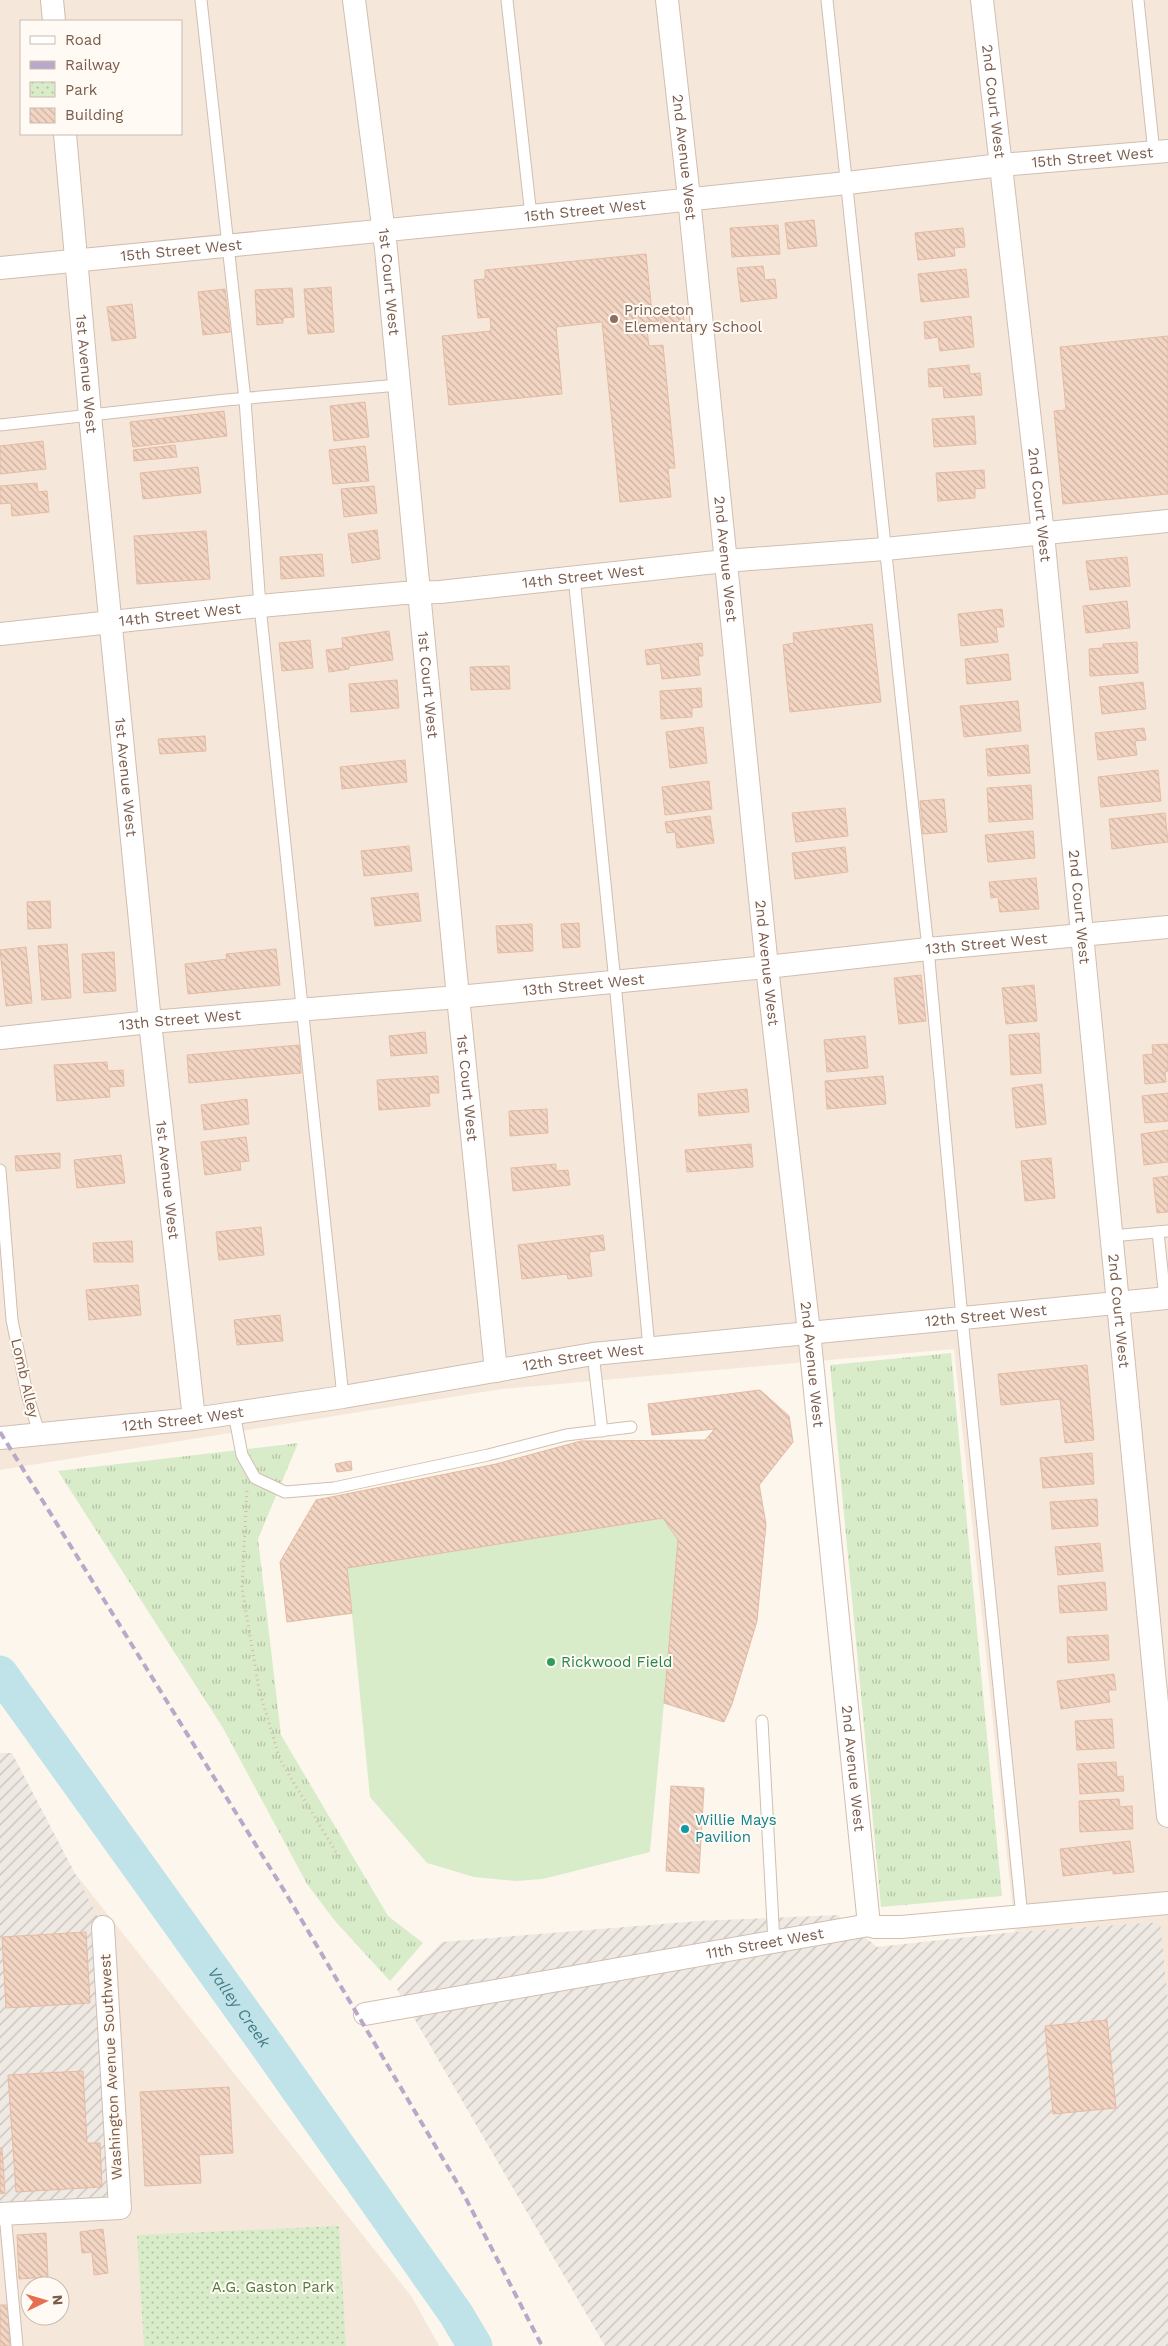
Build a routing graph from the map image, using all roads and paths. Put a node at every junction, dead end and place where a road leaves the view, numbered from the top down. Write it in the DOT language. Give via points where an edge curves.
graph roads {
  1 [pos="52,0"];
  2 [pos="201,0"];
  3 [pos="354,0"];
  4 [pos="507,0"];
  5 [pos="666,0"];
  6 [pos="827,0"];
  7 [pos="982,0"];
  8 [pos="1138,0"];
  9 [pos="54,20"];
  10 [pos="65,135"];
  11 [pos="1161,152"];
  12 [pos="1001,165"];
  13 [pos="847,183"];
  14 [pos="689,198"];
  15 [pos="531,216"];
  16 [pos="382,231"];
  17 [pos="227,246"];
  18 [pos="77,261"];
  19 [pos="0,268"];
  20 [pos="399,385"];
  21 [pos="245,400"];
  22 [pos="90,415"];
  23 [pos="0,425"];
  24 [pos="1168,521"];
  25 [pos="1043,534"];
  26 [pos="885,549"];
  27 [pos="725,560"];
  28 [pos="574,577"];
  29 [pos="420,592"];
  30 [pos="260,606"];
  31 [pos="111,622"];
  32 [pos="0,634"];
  33 [pos="1168,927"];
  34 [pos="1082,935"];
  35 [pos="928,948"];
  36 [pos="767,967"];
  37 [pos="615,982"];
  38 [pos="458,997"];
  39 [pos="304,1010"];
  40 [pos="150,1022"];
  41 [pos="0,1038"];
  42 [pos="0,1170"];
  43 [pos="1163,1231"];
  44 [pos="1111,1236"];
  45 [pos="1165,1266"];
  46 [pos="1166,1298"];
  47 [pos="1118,1304"];
  48 [pos="962,1318"];
  49 [pos="809,1332"];
  50 [pos="649,1348"];
  51 [pos="593,1354"];
  52 [pos="496,1370"];
  53 [pos="343,1397"];
  54 [pos="234,1413"];
  55 [pos="194,1419"];
  56 [pos="631,1427"];
  57 [pos="602,1431"];
  58 [pos="40,1436"];
  59 [pos="0,1438"];
  60 [pos="248,1465"];
  61 [pos="762,1721"];
  62 [pos="1168,1816"];
  63 [pos="339,1857"];
  64 [pos="1168,1903"];
  65 [pos="1022,1917"];
  66 [pos="869,1925"];
  67 [pos="103,1926"];
  68 [pos="774,1942"];
  69 [pos="365,2014"];
  70 [pos="2,2214"];
  71 [pos="17,2346"];
  1 -- 9 [label="street"];
  2 -- 17 [label="lane"];
  3 -- 16 [label="street, 1st Court West"];
  4 -- 15 [label="lane"];
  5 -- 14 [label="street, 2nd Avenue West"];
  6 -- 13 [label="lane"];
  7 -- 12 [label="street, 2nd Court West"];
  8 -- 11 [label="lane"];
  10 -- 18 [label="street, 1st Avenue West"];
  11 -- 12 [label="street, 15th Street West"];
  12 -- 13 [label="street, 15th Street West"];
  12 -- 25 [label="street, 2nd Court West"];
  13 -- 14 [label="street, 15th Street West"];
  13 -- 26 [label="lane"];
  14 -- 15 [label="street, 15th Street West"];
  14 -- 27 [label="street, 2nd Avenue West"];
  15 -- 16 [label="street, 15th Street West"];
  16 -- 17 [label="street, 15th Street West"];
  16 -- 20 [label="street, 1st Court West"];
  17 -- 18 [label="street, 15th Street West"];
  17 -- 21 [label="lane"];
  18 -- 19 [label="street, 15th Street West"];
  18 -- 22 [label="street, 1st Avenue West"];
  20 -- 21 [label="lane"];
  20 -- 29 [label="street, 1st Court West"];
  21 -- 22 [label="lane"];
  21 -- 30 [label="lane"];
  22 -- 23 [label="lane"];
  22 -- 31 [label="street, 1st Avenue West"];
  24 -- 25 [label="street, 14th Street West"];
  25 -- 26 [label="street, 14th Street West"];
  25 -- 34 [label="street, 2nd Court West"];
  26 -- 27 [label="street, 14th Street West"];
  26 -- 35 [label="lane"];
  27 -- 28 [label="street, 14th Street West"];
  27 -- 36 [label="street, 2nd Avenue West"];
  28 -- 29 [label="street, 14th Street West"];
  28 -- 37 [label="lane"];
  29 -- 30 [label="street, 14th Street West"];
  29 -- 38 [label="street, 1st Court West"];
  30 -- 31 [label="street, 14th Street West"];
  30 -- 39 [label="lane"];
  31 -- 32 [label="street, 14th Street West"];
  31 -- 40 [label="street, 1st Avenue West"];
  33 -- 34 [label="street, 13th Street West"];
  34 -- 35 [label="street, 13th Street West"];
  34 -- 44 [label="street, 2nd Court West"];
  35 -- 36 [label="street, 13th Street West"];
  35 -- 48 [label="lane"];
  36 -- 37 [label="street, 13th Street West"];
  36 -- 49 [label="street, 2nd Avenue West"];
  37 -- 38 [label="street, 13th Street West"];
  37 -- 50 [label="lane"];
  38 -- 39 [label="street, 13th Street West"];
  38 -- 52 [label="street, 1st Court West"];
  39 -- 40 [label="street, 13th Street West"];
  39 -- 53 [label="lane"];
  40 -- 41 [label="street, 13th Street West"];
  40 -- 55 [label="street, 1st Avenue West"];
  42 -- 58 [label="lane, Lomb Alley" via="12,1320 27,1394"];
  43 -- 44 [label="lane"];
  43 -- 45 [label="lane"];
  44 -- 47 [label="street, 2nd Court West"];
  45 -- 46 [label="lane"];
  46 -- 47 [label="street, 12th Street West"];
  47 -- 48 [label="street, 12th Street West"];
  47 -- 62 [label="street, 2nd Court West"];
  48 -- 49 [label="street, 12th Street West"];
  48 -- 65 [label="lane"];
  49 -- 50 [label="street, 12th Street West"];
  49 -- 66 [label="street, 2nd Avenue West"];
  50 -- 51 [label="street, 12th Street West"];
  51 -- 52 [label="street, 12th Street West"];
  51 -- 57 [label="lane"];
  52 -- 53 [label="street, 12th Street West"];
  53 -- 54 [label="street, 12th Street West"];
  54 -- 55 [label="street, 12th Street West"];
  54 -- 60 [label="lane" via="242,1455"];
  55 -- 58 [label="street, 12th Street West"];
  56 -- 57 [label="lane"];
  57 -- 60 [label="lane" via="566,1435 334,1488 285,1492 255,1478"];
  58 -- 59 [label="street, 12th Street West"];
  60 -- 63 [label="path" via="242,1588 259,1689 280,1760"];
  61 -- 68 [label="lane"];
  64 -- 65 [label="street, 11th Street West"];
  65 -- 66 [label="street, 11th Street West" via="901,1927"];
  66 -- 68 [label="street, 11th Street West"];
  67 -- 70 [label="street, Washington Avenue Southwest" via="120,2208"];
  68 -- 69 [label="street, 11th Street West"];
  70 -- 71 [label="lane"];
}
